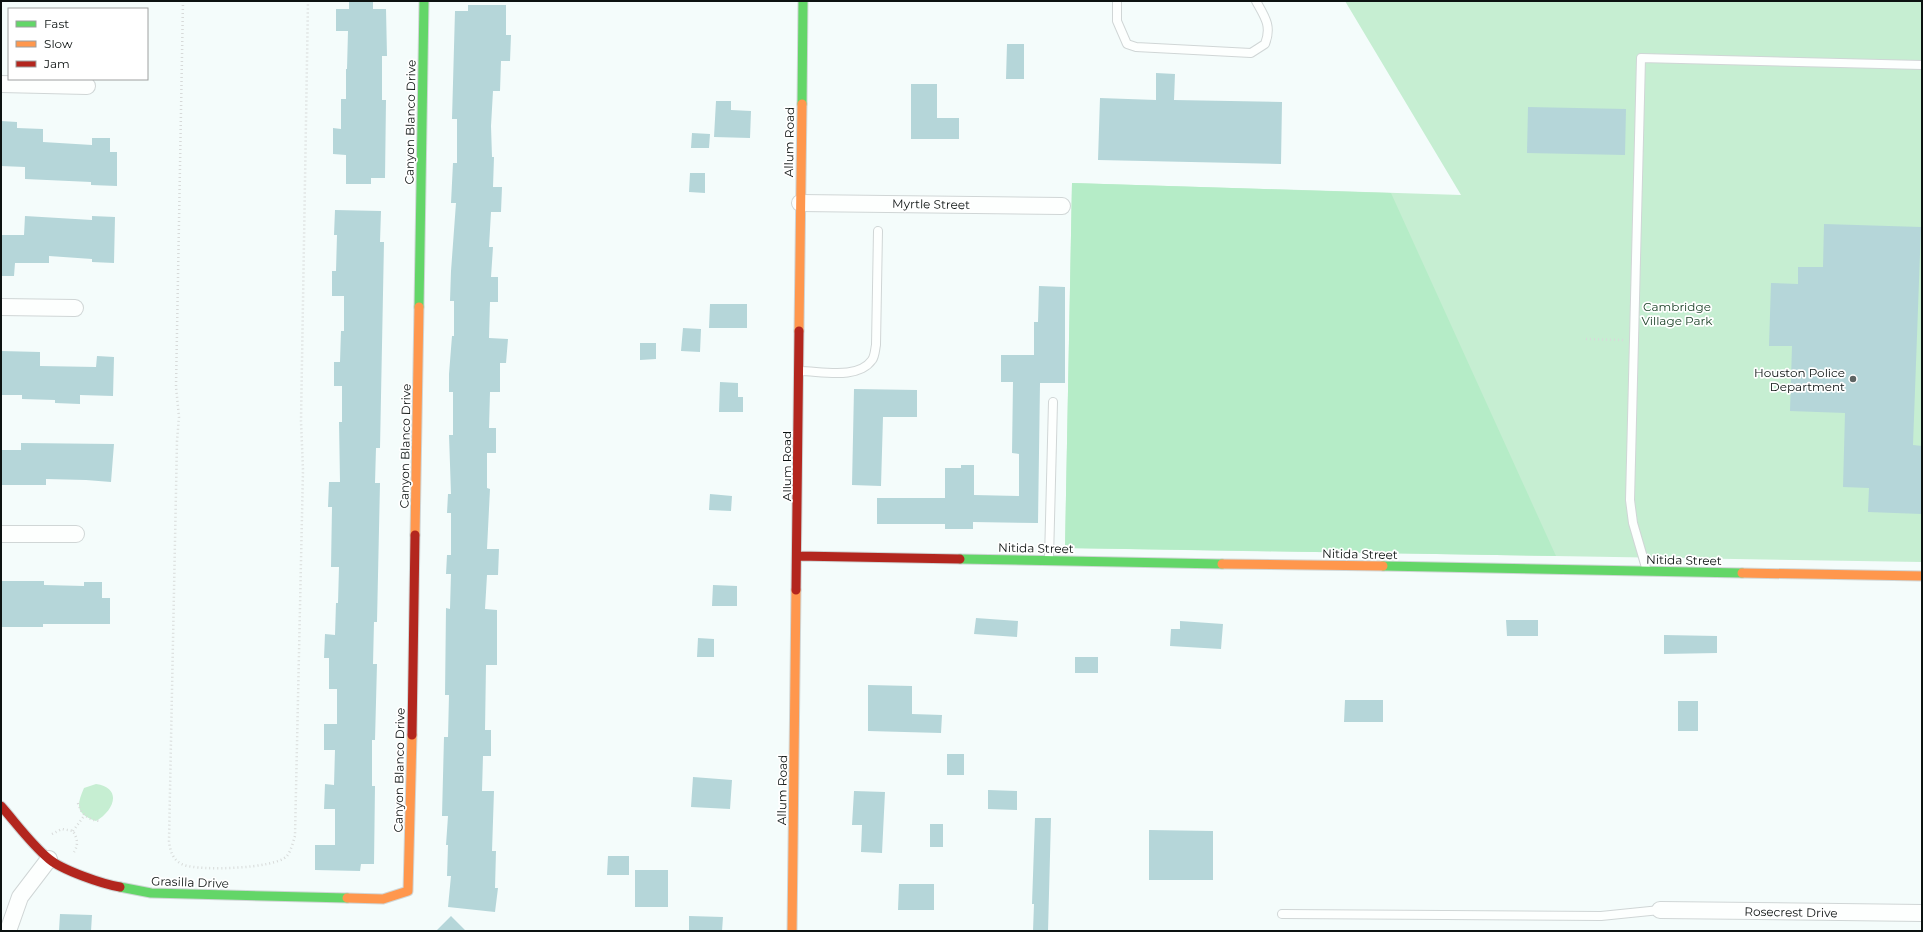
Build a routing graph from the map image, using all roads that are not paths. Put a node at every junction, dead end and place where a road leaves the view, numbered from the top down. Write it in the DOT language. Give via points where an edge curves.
graph roads {
  1 [pos="424,1"];
  2 [pos="803,1"];
  3 [pos="1117,1"];
  4 [pos="1256,1"];
  5 [pos="1922,65"];
  6 [pos="1,84"];
  7 [pos="86,86"];
  8 [pos="800,203"];
  9 [pos="1062,206"];
  10 [pos="878,231"];
  11 [pos="1,307"];
  12 [pos="75,308"];
  13 [pos="799,371"];
  14 [pos="1053,402"];
  15 [pos="1,534"];
  16 [pos="76,534"];
  17 [pos="798,556"];
  18 [pos="1049,560"];
  19 [pos="1647,571"];
  20 [pos="1922,576"];
  21 [pos="1,806"];
  22 [pos="48,859"];
  23 [pos="408,891"];
  24 [pos="1660,910"];
  25 [pos="1922,913"];
  26 [pos="1282,914"];
  27 [pos="8,931"];
  28 [pos="792,931"];
  1 -- 23 [label="street, Canyon Blanco Drive"];
  2 -- 8 [label="street, Allum Road"];
  3 -- 4 [label="lane" via="1117,21 1127,44 1136,47 1250,53 1265,44 1269,34 1266,20"];
  5 -- 19 [label="lane" via="1641,58 1630,500 1633,522"];
  6 -- 7 [label="street"];
  8 -- 9 [label="street, Myrtle Street"];
  8 -- 13 [label="street, Allum Road"];
  10 -- 13 [label="lane" via="876,345 873,358 867,366 847,372"];
  11 -- 12 [label="street"];
  13 -- 17 [label="street, Allum Road"];
  14 -- 18 [label="lane"];
  15 -- 16 [label="street"];
  17 -- 18 [label="street, Nitida Street"];
  17 -- 28 [label="street, Allum Road"];
  18 -- 19 [label="street, Nitida Street"];
  19 -- 20 [label="street, Nitida Street"];
  21 -- 22 [label="street, Grasilla Drive"];
  22 -- 23 [label="street, Grasilla Drive" via="108,885 151,893 383,899"];
  22 -- 27 [label="street" via="20,897"];
  24 -- 25 [label="street, Rosecrest Drive"];
  24 -- 26 [label="lane" via="1601,916"];
}
